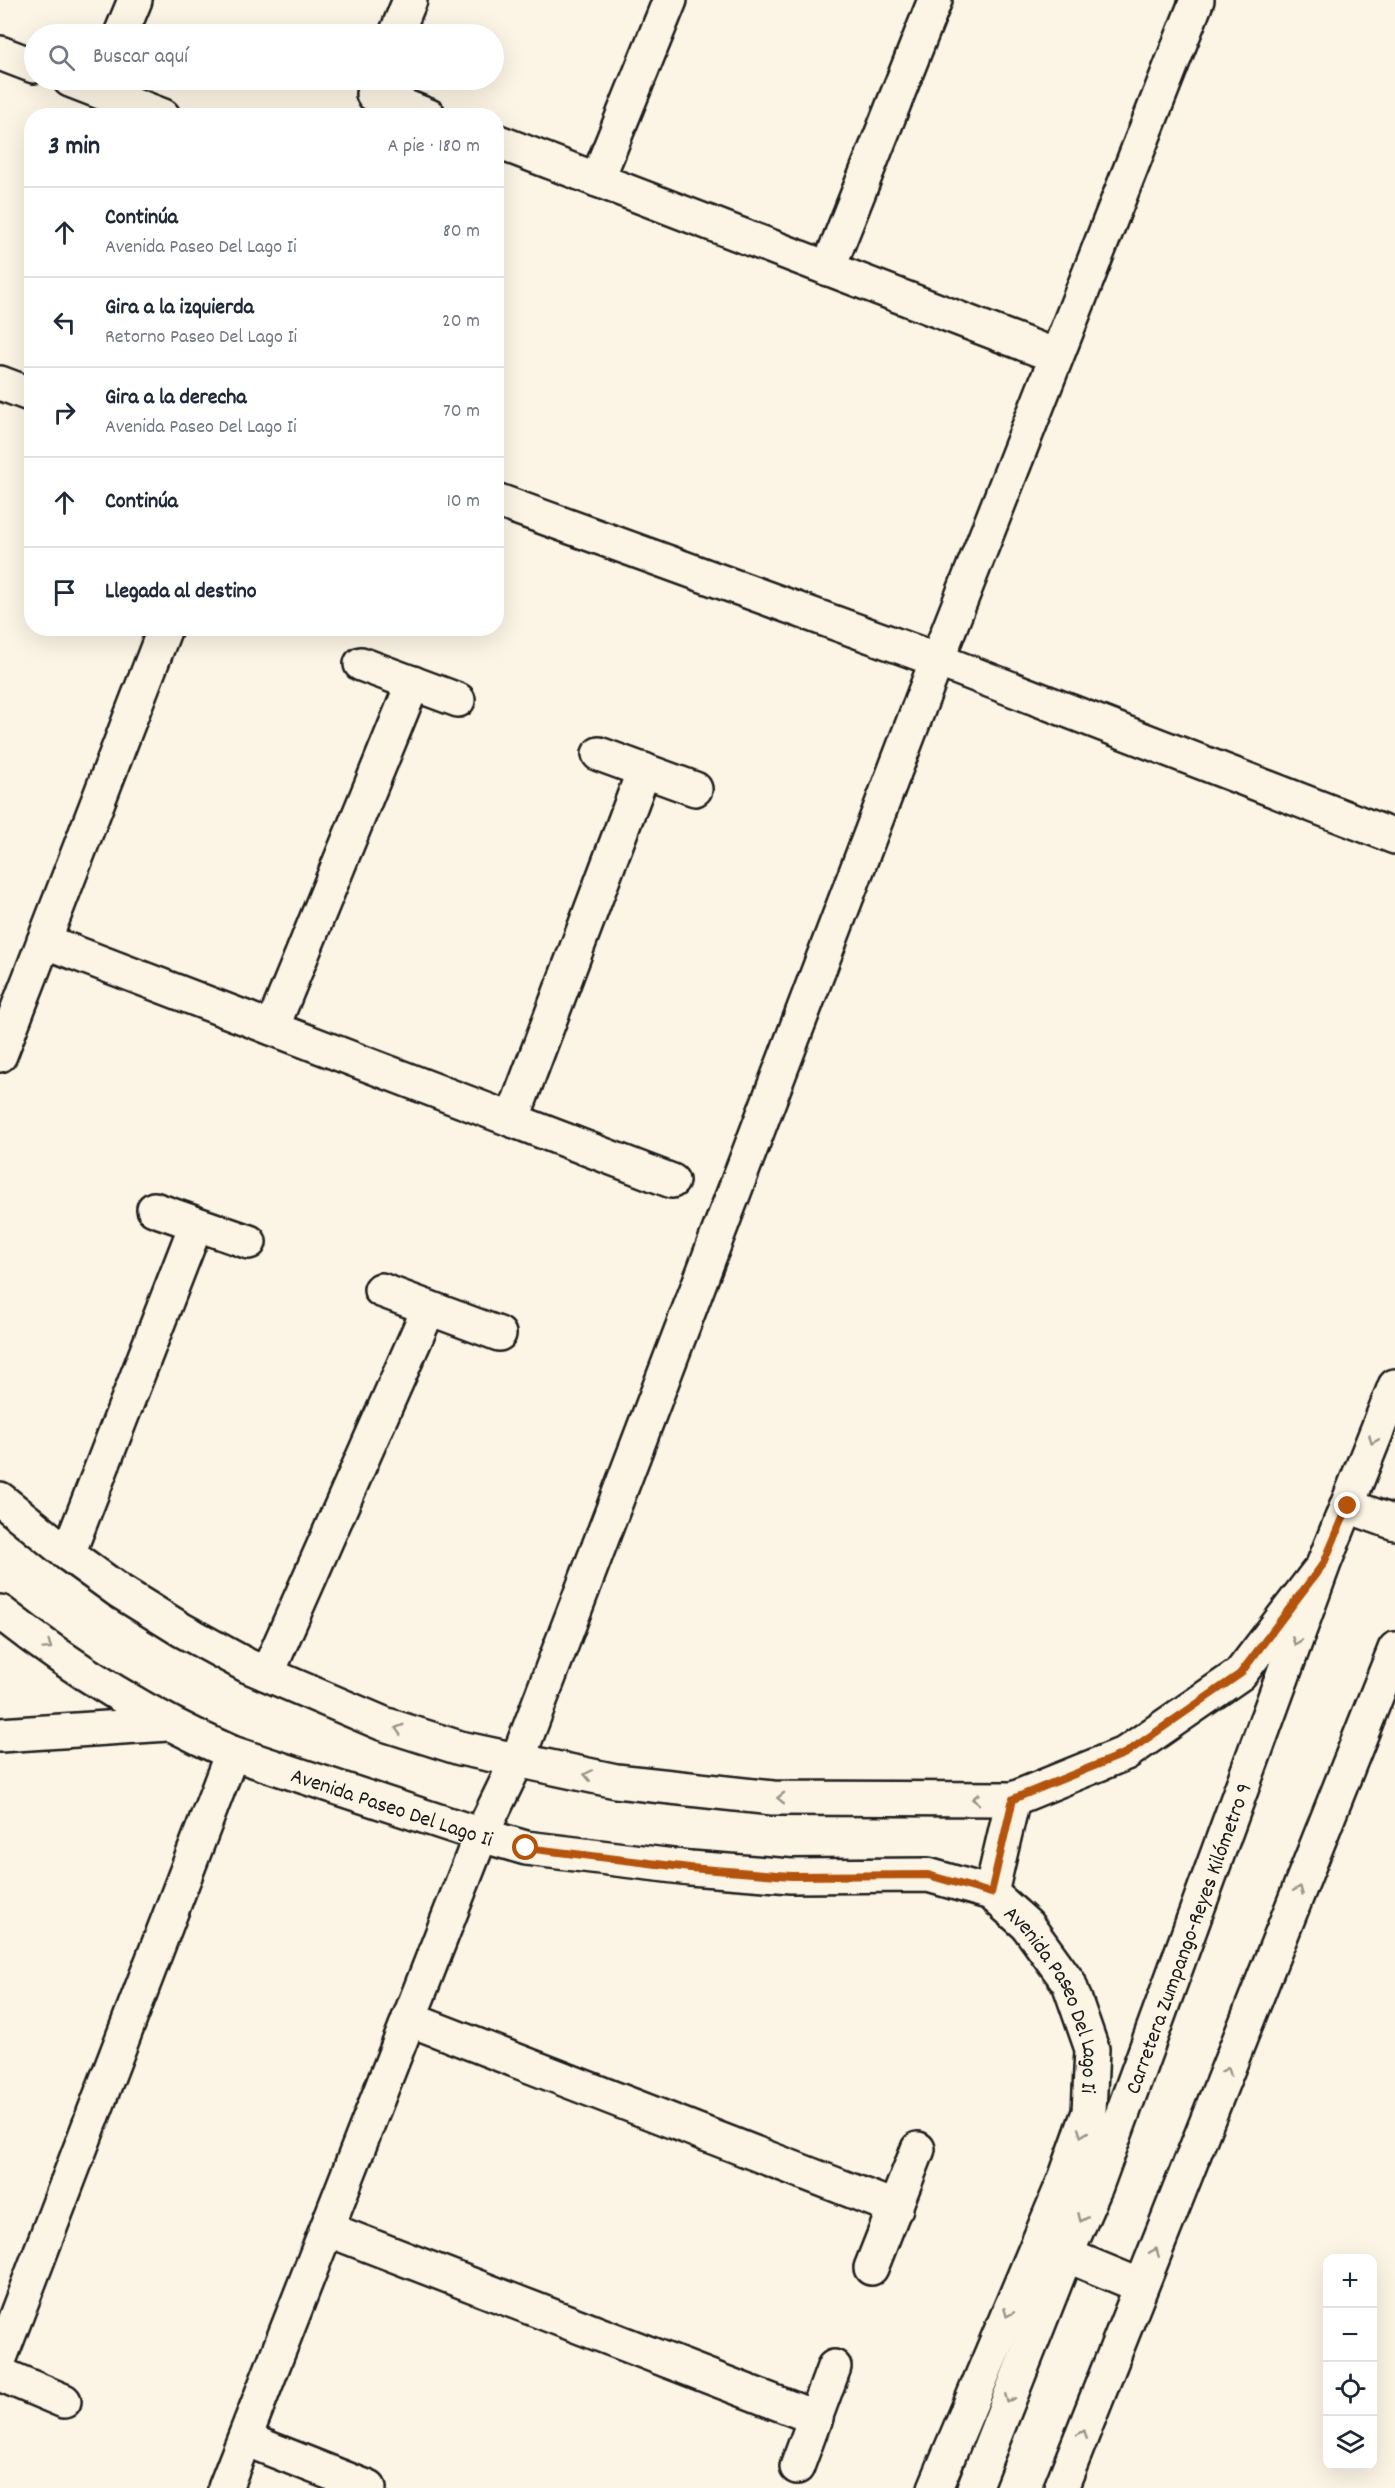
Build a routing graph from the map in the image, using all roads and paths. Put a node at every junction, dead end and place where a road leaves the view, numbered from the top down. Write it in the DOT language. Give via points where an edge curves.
graph roads {
  1 [pos="135,0"];
  2 [pos="410,0"];
  3 [pos="670,0"];
  4 [pos="935,0"];
  5 [pos="1197,0"];
  6 [pos="126,24"];
  7 [pos="400,24"];
  8 [pos="0,53"];
  9 [pos="24,62"];
  10 [pos="107,90"];
  11 [pos="372,96"];
  12 [pos="146,108"];
  13 [pos="406,108"];
  14 [pos="504,144"];
  15 [pos="597,180"];
  16 [pos="828,269"];
  17 [pos="1056,356"];
  18 [pos="0,383"];
  19 [pos="24,392"];
  20 [pos="504,503"];
  21 [pos="162,636"];
  22 [pos="937,660"];
  23 [pos="361,664"];
  24 [pos="413,683"];
  25 [pos="458,700"];
  26 [pos="599,754"];
  27 [pos="644,771"];
  28 [pos="695,789"];
  29 [pos="1395,837"];
  30 [pos="44,941"];
  31 [pos="272,1028"];
  32 [pos="0,1055"];
  33 [pos="512,1120"];
  34 [pos="672,1181"];
  35 [pos="154,1209"];
  36 [pos="196,1225"];
  37 [pos="249,1242"];
  38 [pos="381,1290"];
  39 [pos="429,1308"];
  40 [pos="499,1334"];
  41 [pos="1395,1386"];
  42 [pos="0,1499"];
  43 [pos="1348,1506"];
  44 [pos="1395,1523"];
  45 [pos="68,1554"];
  46 [pos="1324,1563"];
  47 [pos="0,1612"];
  48 [pos="1395,1649"];
  49 [pos="267,1674"];
  50 [pos="168,1724"];
  51 [pos="0,1736"];
  52 [pos="232,1753"];
  53 [pos="517,1761"];
  54 [pos="1013,1799"];
  55 [pos="481,1835"];
  56 [pos="991,1893"];
  57 [pos="409,2019"];
  58 [pos="918,2149"];
  59 [pos="896,2208"];
  60 [pos="327,2229"];
  61 [pos="1066,2255"];
  62 [pos="871,2268"];
  63 [pos="1141,2286"];
  64 [pos="0,2358"];
  65 [pos="834,2367"];
  66 [pos="0,2373"];
  67 [pos="64,2402"];
  68 [pos="816,2418"];
  69 [pos="245,2439"];
  70 [pos="797,2467"];
  71 [pos="225,2488"];
  72 [pos="369,2488"];
  73 [pos="934,2488"];
  74 [pos="974,2488"];
  75 [pos="1061,2488"];
  1 -- 6 [label="street"];
  2 -- 7 [label="street"];
  3 -- 15 [label="street"];
  4 -- 16 [label="street"];
  5 -- 17 [label="street"];
  8 -- 9 [label="street"];
  10 -- 12 [label="street"];
  11 -- 13 [label="street"];
  14 -- 15 [label="street"];
  15 -- 16 [label="street"];
  16 -- 17 [label="street"];
  17 -- 22 [label="street"];
  18 -- 19 [label="street"];
  20 -- 22 [label="street"];
  21 -- 30 [label="street"];
  22 -- 29 [label="street"];
  22 -- 53 [label="street"];
  23 -- 24 [label="street"];
  24 -- 25 [label="street"];
  24 -- 31 [label="street"];
  26 -- 27 [label="street"];
  27 -- 28 [label="street"];
  27 -- 33 [label="street"];
  30 -- 31 [label="street"];
  30 -- 32 [label="street"];
  31 -- 33 [label="street"];
  33 -- 34 [label="street"];
  35 -- 36 [label="street"];
  36 -- 37 [label="street"];
  36 -- 45 [label="street"];
  38 -- 39 [label="street"];
  39 -- 40 [label="street"];
  39 -- 49 [label="street"];
  41 -- 43 [label="street, Carretera Zumpango-Reyes Kilómetro 9, one-way"];
  42 -- 45 [label="street"];
  43 -- 44 [label="street"];
  43 -- 46 [label="street, Carretera Zumpango-Reyes Kilómetro 9"];
  45 -- 49 [label="street" via="182,1630"];
  46 -- 54 [label="street" via="1240,1674 1126,1753"];
  46 -- 61 [label="street, Carretera Zumpango-Reyes Kilómetro 9, one-way" via="1096,2186"];
  47 -- 50 [label="street, Avenida Paseo Del Lago Ii, one-way"];
  63 -- 48 [label="street, one-way"];
  53 -- 49 [label="street, one-way" via="384,1724"];
  50 -- 51 [label="street"];
  50 -- 52 [label="street, Avenida Paseo Del Lago Ii"];
  52 -- 55 [label="street, Avenida Paseo Del Lago Ii"];
  52 -- 64 [label="street"];
  54 -- 53 [label="street, one-way" via="773,1798 616,1781"];
  53 -- 55 [label="street"];
  54 -- 56 [label="street"];
  55 -- 56 [label="street, Avenida Paseo Del Lago Ii" via="526,1848 690,1868 791,1876 928,1875"];
  55 -- 57 [label="street"];
  56 -- 73 [label="street, Avenida Paseo Del Lago Ii, one-way" via="1027,1925 1069,1983 1092,2049 1089,2112 1065,2179"];
  57 -- 59 [label="street"];
  57 -- 60 [label="street"];
  58 -- 59 [label="street"];
  59 -- 62 [label="street"];
  60 -- 68 [label="street"];
  60 -- 69 [label="street"];
  61 -- 63 [label="street"];
  61 -- 74 [label="street, Carretera Zumpango-Reyes Kilómetro 9, one-way"];
  75 -- 63 [label="street, one-way"];
  65 -- 68 [label="street"];
  66 -- 67 [label="street"];
  68 -- 70 [label="street"];
  69 -- 71 [label="street"];
  69 -- 72 [label="street"];
}
